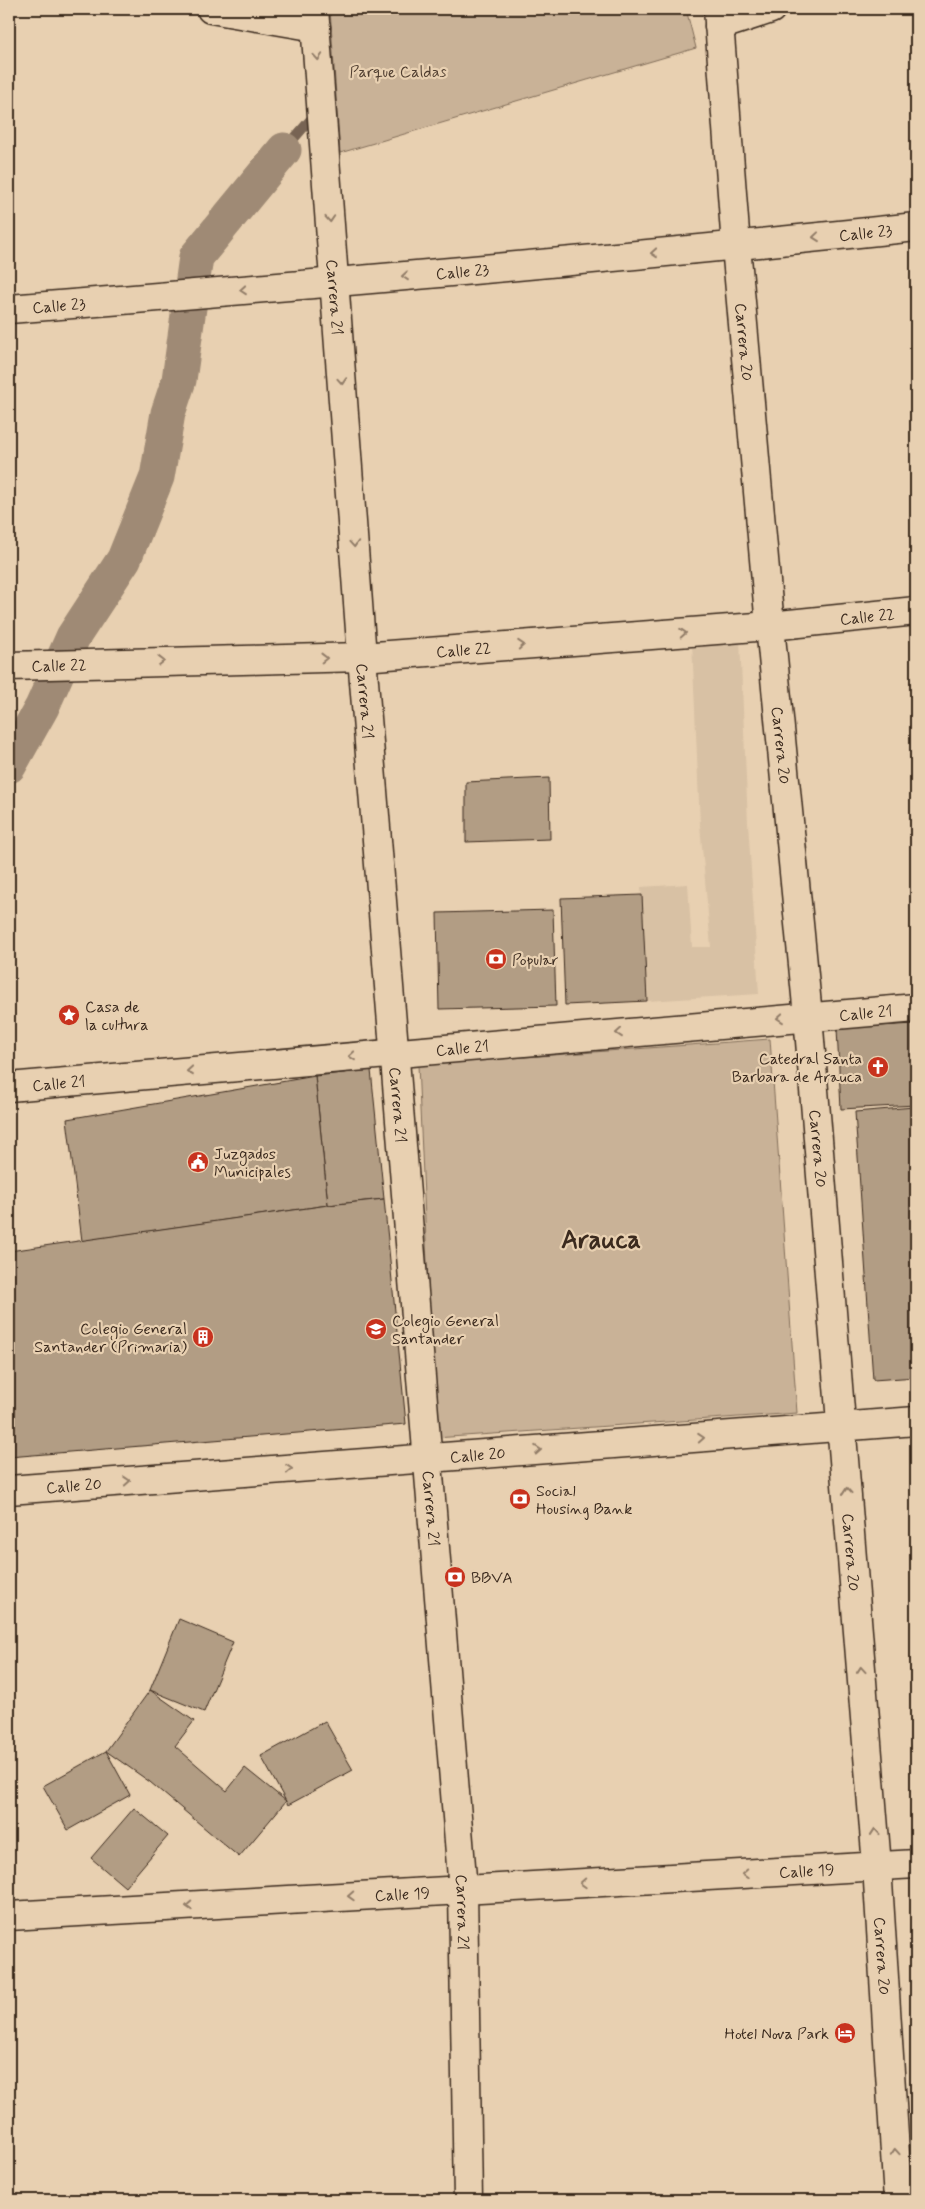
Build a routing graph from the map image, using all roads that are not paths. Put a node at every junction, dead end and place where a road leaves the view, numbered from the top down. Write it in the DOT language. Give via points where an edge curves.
graph roads {
  1 [pos="211,9"];
  2 [pos="771,9"];
  3 [pos="718,17"];
  4 [pos="315,18"];
  5 [pos="916,227"];
  6 [pos="736,246"];
  7 [pos="335,283"];
  8 [pos="9,308"];
  9 [pos="916,611"];
  10 [pos="770,626"];
  11 [pos="362,657"];
  12 [pos="9,666"];
  13 [pos="916,1008"];
  14 [pos="808,1016"];
  15 [pos="394,1053"];
  16 [pos="9,1087"];
  17 [pos="916,1421"];
  18 [pos="842,1427"];
  19 [pos="428,1458"];
  20 [pos="9,1490"];
  21 [pos="916,1864"];
  22 [pos="877,1866"];
  23 [pos="463,1890"];
  24 [pos="9,1916"];
  25 [pos="468,2200"];
  26 [pos="898,2200"];
  1 -- 4 [label="street"];
  2 -- 3 [label="street"];
  3 -- 6 [label="street, Carrera 20"];
  4 -- 7 [label="street, Carrera 21, one-way"];
  5 -- 6 [label="street, Calle 23, one-way"];
  6 -- 7 [label="street, Calle 23, one-way"];
  6 -- 10 [label="street, Carrera 20"];
  7 -- 8 [label="street, Calle 23, one-way"];
  7 -- 11 [label="street, Carrera 21, one-way"];
  9 -- 10 [label="street, Calle 22"];
  11 -- 10 [label="street, Calle 22, one-way"];
  10 -- 14 [label="street, Carrera 20"];
  12 -- 11 [label="street, Calle 22, one-way"];
  11 -- 15 [label="street, Carrera 21"];
  13 -- 14 [label="street, Calle 21"];
  14 -- 15 [label="street, Calle 21, one-way"];
  14 -- 18 [label="street, Carrera 20"];
  15 -- 16 [label="street, Calle 21, one-way"];
  15 -- 19 [label="street, Carrera 21"];
  17 -- 18 [label="street, Calle 20"];
  19 -- 18 [label="street, Calle 20, one-way"];
  22 -- 18 [label="street, Carrera 20, one-way"];
  20 -- 19 [label="street, Calle 20, one-way"];
  19 -- 23 [label="street, Carrera 21"];
  21 -- 22 [label="street, Calle 19"];
  22 -- 23 [label="street, Calle 19, one-way"];
  26 -- 22 [label="street, Carrera 20, one-way"];
  23 -- 24 [label="street, Calle 19, one-way"];
  23 -- 25 [label="street, Carrera 21"];
}
